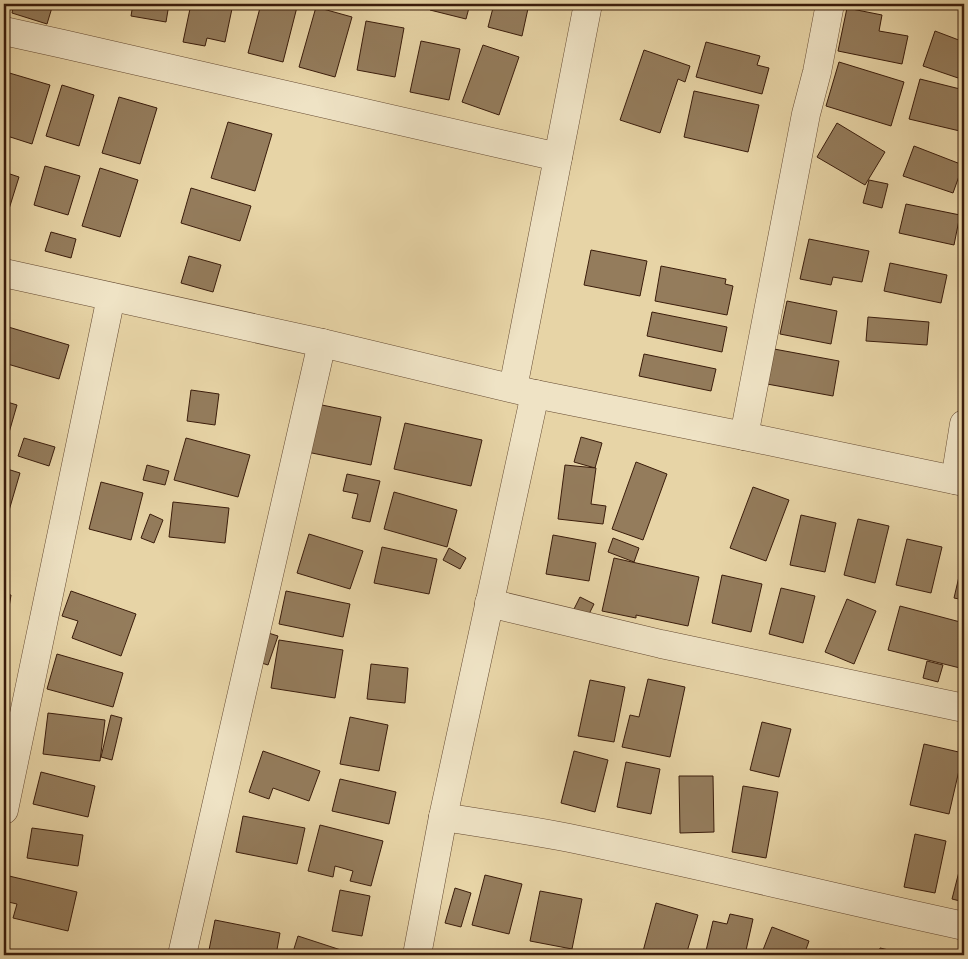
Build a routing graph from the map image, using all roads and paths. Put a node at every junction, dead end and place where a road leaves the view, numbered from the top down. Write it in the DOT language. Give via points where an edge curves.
graph roads {
  1 [pos="588,4"];
  2 [pos="830,4"];
  3 [pos="4,31"];
  4 [pos="558,157"];
  5 [pos="4,273"];
  6 [pos="110,297"];
  7 [pos="322,343"];
  8 [pos="524,391"];
  9 [pos="964,424"];
  10 [pos="744,436"];
  11 [pos="959,481"];
  12 [pos="489,603"];
  13 [pos="964,708"];
  14 [pos="4,810"];
  15 [pos="443,817"];
  16 [pos="964,926"];
  17 [pos="182,955"];
  18 [pos="417,955"];
  1 -- 4 [label="street"];
  2 -- 10 [label="street"];
  3 -- 4 [label="street"];
  4 -- 8 [label="street"];
  5 -- 6 [label="street"];
  6 -- 7 [label="street"];
  6 -- 14 [label="street"];
  7 -- 8 [label="street"];
  7 -- 17 [label="street"];
  8 -- 10 [label="street"];
  8 -- 12 [label="street"];
  9 -- 11 [label="street"];
  10 -- 11 [label="street"];
  12 -- 13 [label="street" via="661,644"];
  12 -- 15 [label="street"];
  15 -- 16 [label="street" via="558,836"];
  15 -- 18 [label="street"];
}
